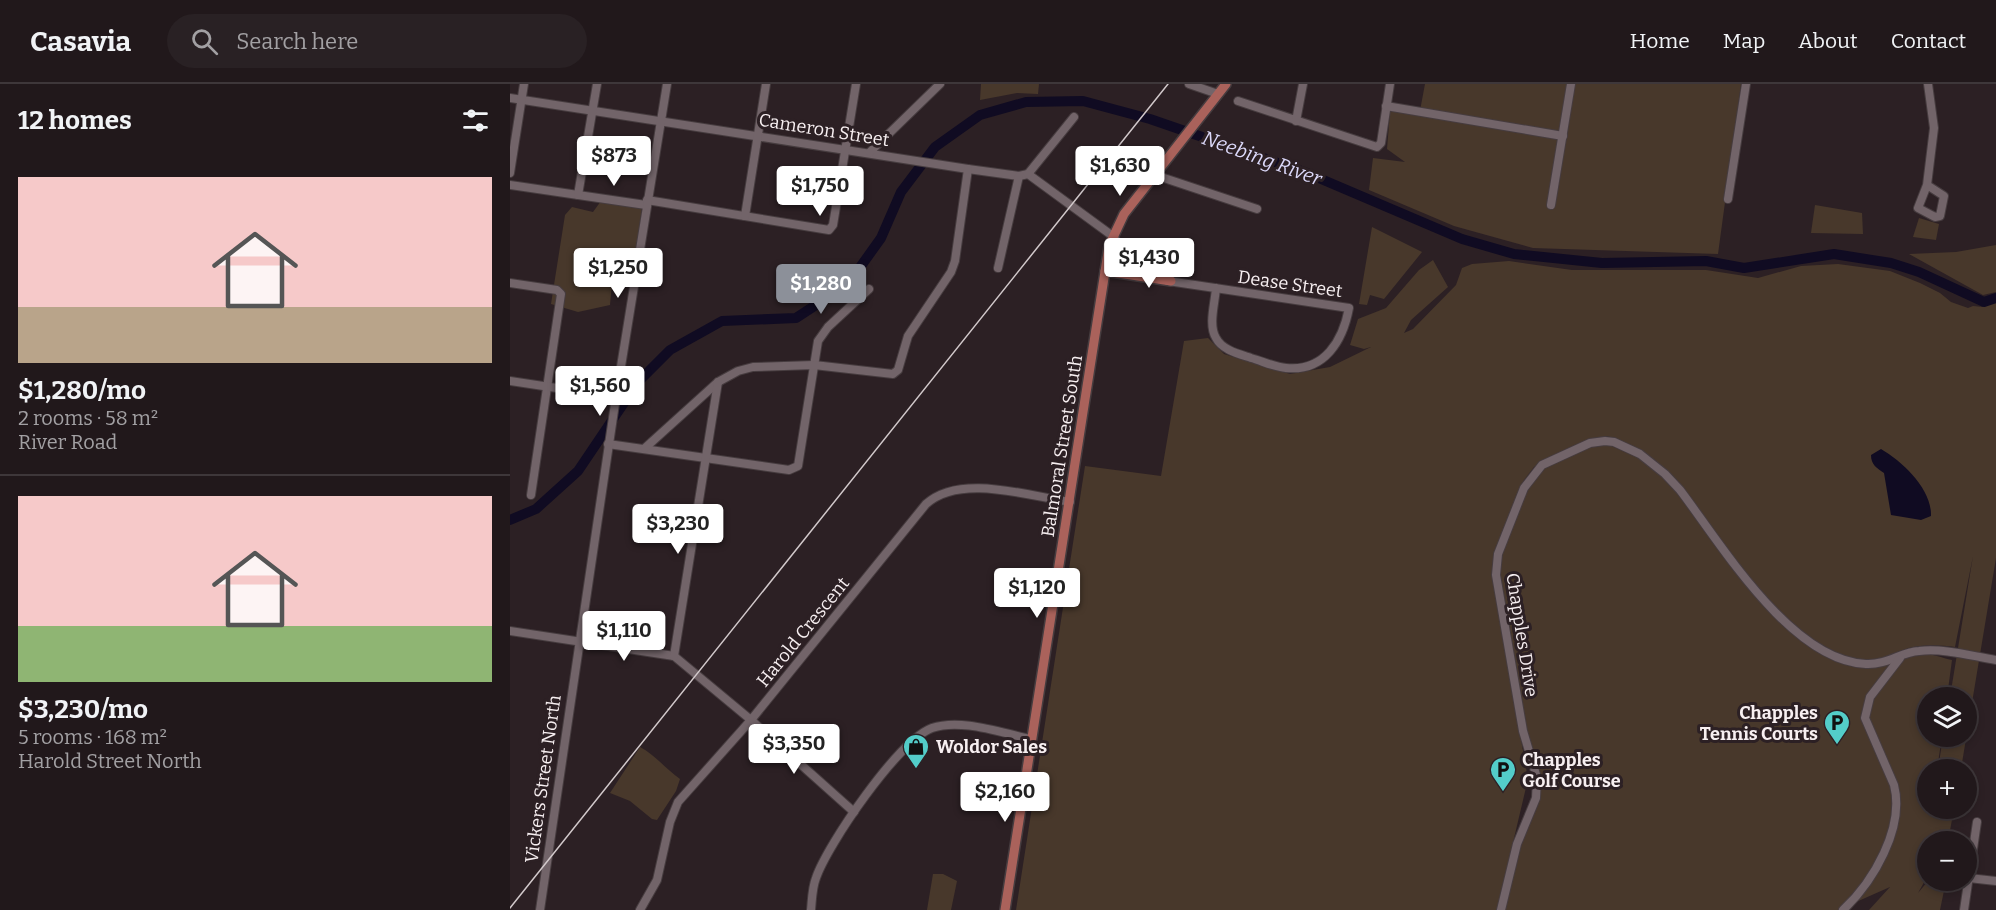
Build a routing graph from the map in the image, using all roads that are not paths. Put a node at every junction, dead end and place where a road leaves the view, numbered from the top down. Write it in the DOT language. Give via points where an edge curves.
graph roads {
  1 [pos="524,84"];
  2 [pos="597,84"];
  3 [pos="667,84"];
  4 [pos="766,84"];
  5 [pos="856,84"];
  6 [pos="940,84"];
  7 [pos="1189,84"];
  8 [pos="1226,84"];
  9 [pos="1303,84"];
  10 [pos="1390,84"];
  11 [pos="1571,84"];
  12 [pos="1746,84"];
  13 [pos="1928,84"];
  14 [pos="1218,94"];
  15 [pos="510,98"];
  16 [pos="521,100"];
  17 [pos="1238,101"];
  18 [pos="1386,106"];
  19 [pos="594,109"];
  20 [pos="1074,117"];
  21 [pos="661,120"];
  22 [pos="1296,121"];
  23 [pos="758,135"];
  24 [pos="1563,136"];
  25 [pos="845,148"];
  26 [pos="870,152"];
  27 [pos="968,169"];
  28 [pos="510,173"];
  29 [pos="1028,174"];
  30 [pos="1155,175"];
  31 [pos="1019,176"];
  32 [pos="510,185"];
  33 [pos="1927,185"];
  34 [pos="579,195"];
  35 [pos="1728,200"];
  36 [pos="647,203"];
  37 [pos="1551,205"];
  38 [pos="1257,209"];
  39 [pos="745,216"];
  40 [pos="1114,237"];
  41 [pos="999,268"];
  42 [pos="1105,271"];
  43 [pos="1171,281"];
  44 [pos="510,283"];
  45 [pos="1216,288"];
  46 [pos="868,290"];
  47 [pos="814,365"];
  48 [pos="510,381"];
  49 [pos="718,382"];
  50 [pos="548,387"];
  51 [pos="615,400"];
  52 [pos="609,440"];
  53 [pos="645,448"];
  54 [pos="706,457"];
  55 [pos="531,495"];
  56 [pos="1070,502"];
  57 [pos="510,631"];
  58 [pos="578,642"];
  59 [pos="674,656"];
  60 [pos="1900,658"];
  61 [pos="1992,660"];
  62 [pos="751,720"];
  63 [pos="1031,739"];
  64 [pos="854,812"];
  65 [pos="1977,822"];
  66 [pos="1976,831"];
  67 [pos="1977,879"];
  68 [pos="1996,881"];
  69 [pos="1967,891"];
  70 [pos="540,910"];
  71 [pos="640,910"];
  72 [pos="811,910"];
  73 [pos="1005,910"];
  74 [pos="1501,910"];
  75 [pos="1843,910"];
  76 [pos="1964,910"];
  1 -- 16 [label="street"];
  2 -- 19 [label="street"];
  3 -- 21 [label="street, Vickers Street North"];
  4 -- 23 [label="street"];
  5 -- 25 [label="street"];
  6 -- 26 [label="street"];
  7 -- 14 [label="street"];
  8 -- 14 [label="main road, Balmoral Street South"];
  9 -- 22 [label="street"];
  10 -- 18 [label="street"];
  11 -- 24 [label="street"];
  12 -- 35 [label="street"];
  13 -- 33 [label="street" via="1934,128"];
  14 -- 30 [label="main road, Balmoral Street South"];
  15 -- 16 [label="street, Cameron Street"];
  16 -- 19 [label="street, Cameron Street"];
  16 -- 28 [label="street"];
  17 -- 22 [label="street"];
  18 -- 22 [label="street" via="1381,143 1377,147"];
  18 -- 24 [label="street"];
  19 -- 21 [label="street, Cameron Street"];
  19 -- 34 [label="street"];
  20 -- 29 [label="street"];
  21 -- 23 [label="street, Cameron Street"];
  21 -- 36 [label="street, Vickers Street North"];
  23 -- 25 [label="street, Cameron Street"];
  23 -- 39 [label="street"];
  24 -- 37 [label="street"];
  25 -- 26 [label="street, Cameron Street"];
  25 -- 39 [label="street" via="832,229"];
  26 -- 27 [label="street, Cameron Street"];
  27 -- 31 [label="street, Cameron Street"];
  27 -- 47 [label="street" via="955,261 908,336 898,370 893,374"];
  29 -- 31 [label="street, Cameron Street"];
  29 -- 40 [label="street"];
  30 -- 38 [label="street"];
  30 -- 40 [label="main road, Balmoral Street South" via="1124,214"];
  31 -- 41 [label="street"];
  32 -- 34 [label="street"];
  34 -- 36 [label="street"];
  36 -- 39 [label="street"];
  36 -- 51 [label="street, Vickers Street North"];
  40 -- 42 [label="main road, Balmoral Street South"];
  40 -- 43 [label="street, Dease Street" via="1130,263 1148,276"];
  42 -- 43 [label="main road"];
  42 -- 56 [label="main road, Balmoral Street South"];
  43 -- 45 [label="street, Dease Street"];
  44 -- 50 [label="street" via="557,290 561,294"];
  45 -- 45 [label="street, Dease Street" via="1212,323 1217,340 1227,349 1272,365 1288,368 1315,362 1334,347 1345,328 1349,308"];
  46 -- 47 [label="street" via="821,335"];
  47 -- 49 [label="street" via="753,367"];
  47 -- 54 [label="street" via="798,466 789,470"];
  48 -- 50 [label="street"];
  49 -- 53 [label="street"];
  49 -- 54 [label="street"];
  50 -- 51 [label="street"];
  50 -- 55 [label="street"];
  51 -- 52 [label="street, Vickers Street North"];
  52 -- 53 [label="street"];
  52 -- 58 [label="street, Vickers Street North"];
  53 -- 54 [label="street"];
  54 -- 59 [label="street"];
  56 -- 62 [label="street, Harold Crescent" via="978,488 949,490 933,498"];
  56 -- 63 [label="main road, Balmoral Street South"];
  57 -- 58 [label="street"];
  58 -- 59 [label="street"];
  58 -- 70 [label="street, Vickers Street North"];
  59 -- 62 [label="street"];
  60 -- 61 [label="street, Chapples Drive" via="1918,651"];
  60 -- 74 [label="street, Chapples Drive" via="1874,664 1854,663 1810,642 1768,605 1665,474 1632,450 1614,442 1597,441 1542,465 1524,488 1504,535 1497,564 1502,618 1522,731 1537,787 1510,864"];
  60 -- 75 [label="street" via="1870,697 1865,718 1891,774 1897,807 1883,852 1863,887"];
  62 -- 64 [label="street"];
  62 -- 71 [label="street, Harold Crescent" via="678,802 657,880"];
  63 -- 64 [label="street" via="961,726 932,728 909,743"];
  63 -- 73 [label="main road, Balmoral Street South"];
  64 -- 72 [label="street" via="815,880"];
  65 -- 66 [label="street"];
  67 -- 68 [label="street"];
  69 -- 76 [label="street"];
}
